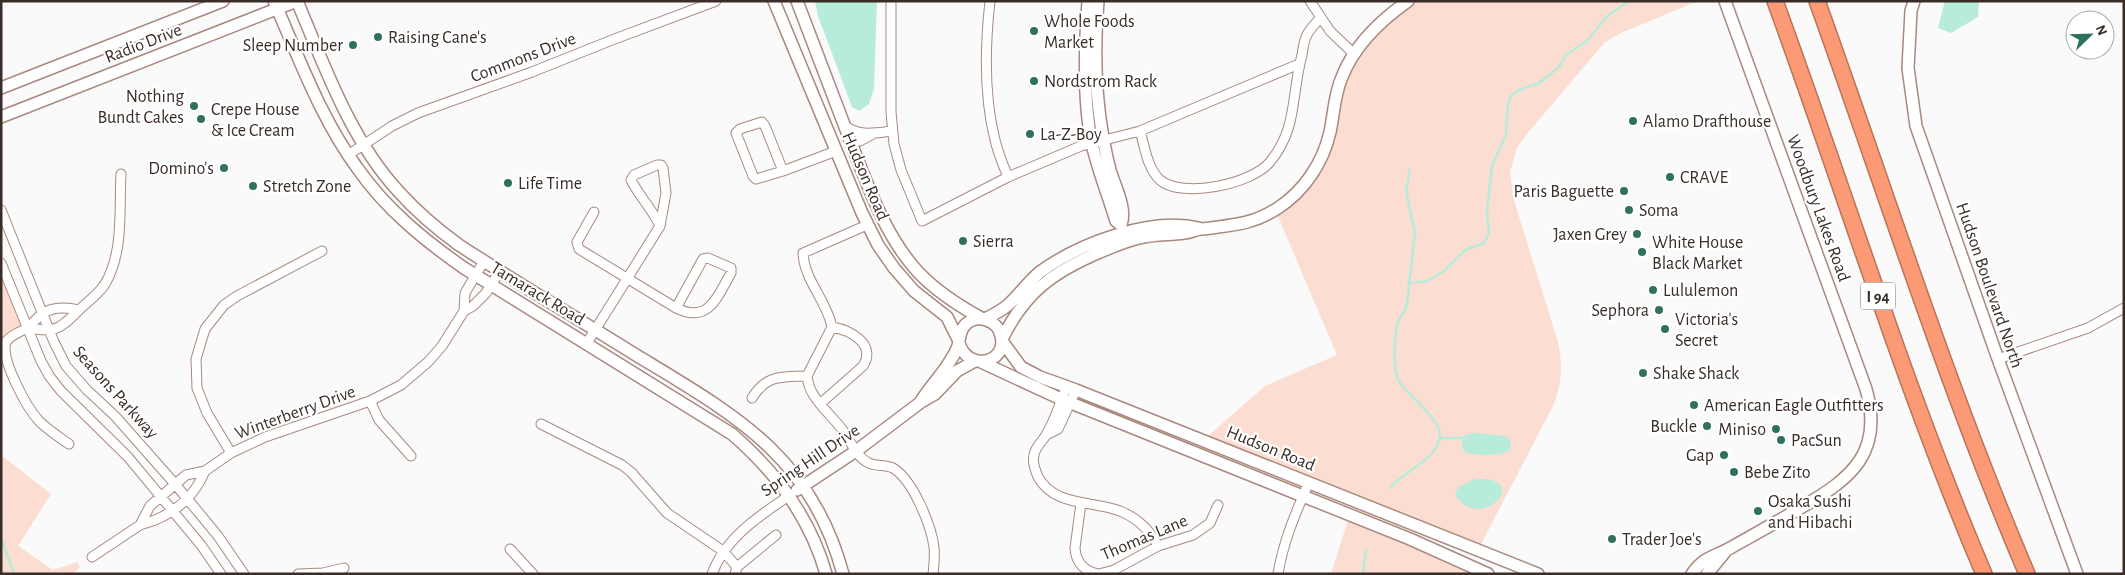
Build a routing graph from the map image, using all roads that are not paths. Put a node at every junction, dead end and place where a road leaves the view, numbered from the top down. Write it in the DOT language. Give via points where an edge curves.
graph roads {
  1 [pos="223,1"];
  2 [pos="297,1"];
  3 [pos="716,1"];
  4 [pos="774,1"];
  5 [pos="891,1"];
  6 [pos="990,1"];
  7 [pos="1088,1"];
  8 [pos="1098,1"];
  9 [pos="1310,1"];
  10 [pos="1408,1"];
  11 [pos="1724,1"];
  12 [pos="1817,1"];
  13 [pos="1826,1"];
  14 [pos="1914,1"];
  15 [pos="796,2"];
  16 [pos="276,5"];
  17 [pos="1776,6"];
  18 [pos="1320,18"];
  19 [pos="1354,54"];
  20 [pos="1299,64"];
  21 [pos="1847,84"];
  22 [pos="1,88"];
  23 [pos="1,117"];
  24 [pos="824,123"];
  25 [pos="844,125"];
  26 [pos="892,131"];
  27 [pos="1140,131"];
  28 [pos="873,134"];
  29 [pos="850,142"];
  30 [pos="1098,142"];
  31 [pos="364,144"];
  32 [pos="836,151"];
  33 [pos="348,155"];
  34 [pos="783,171"];
  35 [pos="862,171"];
  36 [pos="121,174"];
  37 [pos="1008,177"];
  38 [pos="1,210"];
  39 [pos="594,212"];
  40 [pos="867,225"];
  41 [pos="660,226"];
  42 [pos="1124,233"];
  43 [pos="322,251"];
  44 [pos="484,261"];
  45 [pos="1,263"];
  46 [pos="500,271"];
  47 [pos="475,274"];
  48 [pos="627,278"];
  49 [pos="492,284"];
  50 [pos="676,308"];
  51 [pos="2124,308"];
  52 [pos="78,310"];
  53 [pos="464,311"];
  54 [pos="42,314"];
  55 [pos="984,319"];
  56 [pos="832,327"];
  57 [pos="27,328"];
  58 [pos="596,330"];
  59 [pos="49,331"];
  60 [pos="1002,340"];
  61 [pos="959,342"];
  62 [pos="587,343"];
  63 [pos="1998,359"];
  64 [pos="978,362"];
  65 [pos="807,376"];
  66 [pos="1071,388"];
  67 [pos="752,398"];
  68 [pos="370,401"];
  69 [pos="1066,401"];
  70 [pos="920,402"];
  71 [pos="820,404"];
  72 [pos="541,424"];
  73 [pos="69,444"];
  74 [pos="856,450"];
  75 [pos="231,453"];
  76 [pos="411,456"];
  77 [pos="206,471"];
  78 [pos="1309,482"];
  79 [pos="175,484"];
  80 [pos="803,487"];
  81 [pos="790,495"];
  82 [pos="160,496"];
  83 [pos="1303,496"];
  84 [pos="187,499"];
  85 [pos="1081,503"];
  86 [pos="1218,505"];
  87 [pos="173,512"];
  88 [pos="140,525"];
  89 [pos="776,535"];
  90 [pos="1158,546"];
  91 [pos="510,549"];
  92 [pos="723,551"];
  93 [pos="1725,551"];
  94 [pos="92,557"];
  95 [pos="344,568"];
  96 [pos="736,570"];
  97 [pos="220,574"];
  98 [pos="244,574"];
  99 [pos="298,574"];
  100 [pos="533,574"];
  101 [pos="712,574"];
  102 [pos="826,574"];
  103 [pos="843,574"];
  104 [pos="933,574"];
  105 [pos="1098,574"];
  106 [pos="1278,574"];
  107 [pos="1488,574"];
  108 [pos="1538,574"];
  109 [pos="1692,574"];
  110 [pos="1706,574"];
  111 [pos="1984,574"];
  112 [pos="2027,574"];
  113 [pos="2077,574"];
  1 -- 22 [label="street, Radio Drive"];
  2 -- 16 [label="street, Radio Drive"];
  2 -- 31 [label="street, Tamarack Road" via="346,113"];
  3 -- 31 [label="street, Commons Drive" via="418,113"];
  4 -- 24 [label="street, Hudson Road"];
  5 -- 26 [label="street"];
  6 -- 37 [label="street" via="987,44 990,112 995,141"];
  7 -- 30 [label="street" via="1088,114"];
  8 -- 30 [label="street"];
  9 -- 18 [label="street"];
  10 -- 19 [label="street" via="1384,21"];
  11 -- 93 [label="street, Woodbury Lakes Road" via="1866,389 1872,418 1867,446 1844,479 1828,492"];
  12 -- 21 [label="highway, I 94"];
  13 -- 21 [label="highway"];
  14 -- 63 [label="street, Hudson Boulevard North" via="1908,68 1916,126"];
  15 -- 25 [label="street, Hudson Road"];
  16 -- 23 [label="street, Radio Drive"];
  16 -- 33 [label="street, Tamarack Road" via="330,124"];
  17 -- 111 [label="highway, I 94" via="1918,410"];
  18 -- 19 [label="street"];
  18 -- 20 [label="street" via="1307,34"];
  19 -- 42 [label="street" via="1339,83 1324,152 1315,170 1286,203 1256,220 1232,226 1140,237"];
  20 -- 27 [label="street"];
  20 -- 27 [label="street" via="1291,124 1283,144 1269,164 1243,180 1229,185 1170,186 1152,170"];
  21 -- 112 [label="highway, I 94" via="1948,371"];
  24 -- 29 [label="street" via="839,138"];
  24 -- 32 [label="street, Hudson Road"];
  25 -- 28 [label="street" via="855,132"];
  25 -- 29 [label="street, Hudson Road"];
  26 -- 28 [label="street"];
  26 -- 37 [label="street" via="901,170 922,222"];
  27 -- 30 [label="street"];
  28 -- 29 [label="street" via="859,142"];
  29 -- 35 [label="street, Hudson Road"];
  30 -- 37 [label="street"];
  30 -- 42 [label="street" via="1116,221"];
  31 -- 33 [label="street, Commons Drive"];
  31 -- 44 [label="street, Tamarack Road" via="398,191 423,216"];
  32 -- 34 [label="street"];
  32 -- 35 [label="street" via="847,155"];
  32 -- 40 [label="street, Hudson Road"];
  33 -- 47 [label="street, Tamarack Road" via="398,216"];
  34 -- 34 [label="street" via="753,176 736,133 762,122"];
  35 -- 55 [label="street, Hudson Road" via="886,224 912,265 941,293"];
  36 -- 52 [label="street" via="118,240 112,270 104,285"];
  38 -- 54 [label="street, Seasons Parkway"];
  39 -- 48 [label="street" via="577,246"];
  40 -- 56 [label="street" via="803,254 810,279 826,306"];
  40 -- 61 [label="street, Hudson Road" via="899,275 950,320"];
  41 -- 41 [label="street" via="631,180 634,175 657,165 662,168 666,193"];
  41 -- 48 [label="street"];
  42 -- 55 [label="street" via="1052,264 1008,305"];
  42 -- 60 [label="street" via="1046,280 1023,304"];
  43 -- 75 [label="street" via="230,301 205,329 196,358 197,388"];
  44 -- 46 [label="street, Tamarack Road"];
  44 -- 47 [label="street, Winterberry Drive"];
  45 -- 57 [label="street, Seasons Parkway"];
  46 -- 49 [label="street, Winterberry Drive"];
  46 -- 58 [label="street, Tamarack Road"];
  47 -- 49 [label="street, Tamarack Road"];
  47 -- 53 [label="street, Winterberry Drive" via="465,293"];
  48 -- 50 [label="street"];
  48 -- 58 [label="street"];
  49 -- 53 [label="street, Winterberry Drive" via="479,301"];
  49 -- 62 [label="street, Tamarack Road"];
  50 -- 50 [label="street" via="703,260 708,258 731,268 712,305 706,310 688,314"];
  51 -- 63 [label="street" via="2084,329"];
  52 -- 54 [label="street" via="61,307"];
  52 -- 59 [label="street" via="67,322"];
  53 -- 68 [label="street, Winterberry Drive" via="442,346 421,368 401,385"];
  54 -- 57 [label="street"];
  54 -- 59 [label="street, Seasons Parkway"];
  55 -- 60 [label="street" via="997,326"];
  55 -- 61 [label="street" via="972,320 964,326"];
  56 -- 65 [label="street"];
  56 -- 71 [label="street" via="860,339 866,346 866,360"];
  57 -- 59 [label="street"];
  57 -- 73 [label="street" via="5,343 2,351 9,372 38,420"];
  57 -- 82 [label="street, Seasons Parkway" via="41,361 61,391 128,457"];
  58 -- 62 [label="street"];
  58 -- 80 [label="street, Tamarack Road" via="742,422 770,446"];
  59 -- 79 [label="street, Seasons Parkway" via="58,352 77,379 115,416"];
  60 -- 64 [label="street" via="995,356"];
  60 -- 66 [label="street, Hudson Road" via="1021,367 1033,375"];
  61 -- 64 [label="street" via="964,355"];
  61 -- 70 [label="street, Spring Hill Drive" via="947,367"];
  62 -- 81 [label="street, Tamarack Road" via="732,434 759,458"];
  63 -- 113 [label="street, Hudson Boulevard North"];
  64 -- 69 [label="street, Hudson Road"];
  64 -- 70 [label="street, Spring Hill Drive" via="958,371 935,394"];
  65 -- 67 [label="street" via="772,379 759,387"];
  65 -- 71 [label="street"];
  66 -- 69 [label="street"];
  66 -- 78 [label="street, Hudson Road"];
  68 -- 75 [label="street, Winterberry Drive" via="265,437"];
  68 -- 76 [label="street, Winterberry Drive" via="379,420"];
  69 -- 83 [label="street, Hudson Road"];
  69 -- 85 [label="street" via="1034,454 1034,465 1052,493"];
  70 -- 74 [label="street, Spring Hill Drive"];
  71 -- 74 [label="street"];
  72 -- 92 [label="street" via="622,465 667,513"];
  74 -- 80 [label="street, Spring Hill Drive"];
  74 -- 104 [label="street" via="869,464 891,467 908,483 931,533 935,558"];
  75 -- 77 [label="street, Winterberry Drive"];
  77 -- 79 [label="street, Winterberry Drive" via="186,475"];
  77 -- 84 [label="street, Winterberry Drive"];
  78 -- 83 [label="street"];
  78 -- 108 [label="street, Hudson Road"];
  79 -- 82 [label="street, Winterberry Drive"];
  79 -- 84 [label="street, Seasons Parkway"];
  80 -- 81 [label="street, Spring Hill Drive"];
  80 -- 103 [label="street, Tamarack Road" via="824,524"];
  81 -- 92 [label="street, Spring Hill Drive" via="750,522"];
  81 -- 102 [label="street, Tamarack Road" via="814,540"];
  82 -- 87 [label="street, Seasons Parkway"];
  82 -- 88 [label="street, Winterberry Drive" via="150,506"];
  83 -- 106 [label="street" via="1287,537"];
  83 -- 107 [label="street, Hudson Road"];
  84 -- 87 [label="street, Winterberry Drive"];
  84 -- 98 [label="street, Seasons Parkway"];
  85 -- 90 [label="street" via="1131,516 1152,534"];
  85 -- 105 [label="street, Thomas Lane" via="1074,548 1084,568"];
  86 -- 90 [label="street, Thomas Lane" via="1210,523 1203,529"];
  87 -- 88 [label="street, Winterberry Drive"];
  87 -- 97 [label="street, Seasons Parkway"];
  88 -- 94 [label="street, Winterberry Drive"];
  89 -- 96 [label="street"];
  90 -- 105 [label="street, Thomas Lane" via="1114,570"];
  91 -- 100 [label="street"];
  92 -- 96 [label="street"];
  92 -- 101 [label="street, Spring Hill Drive"];
  93 -- 109 [label="street, Woodbury Lakes Road" via="1705,558"];
  93 -- 110 [label="street"];
  95 -- 99 [label="street"];
}
